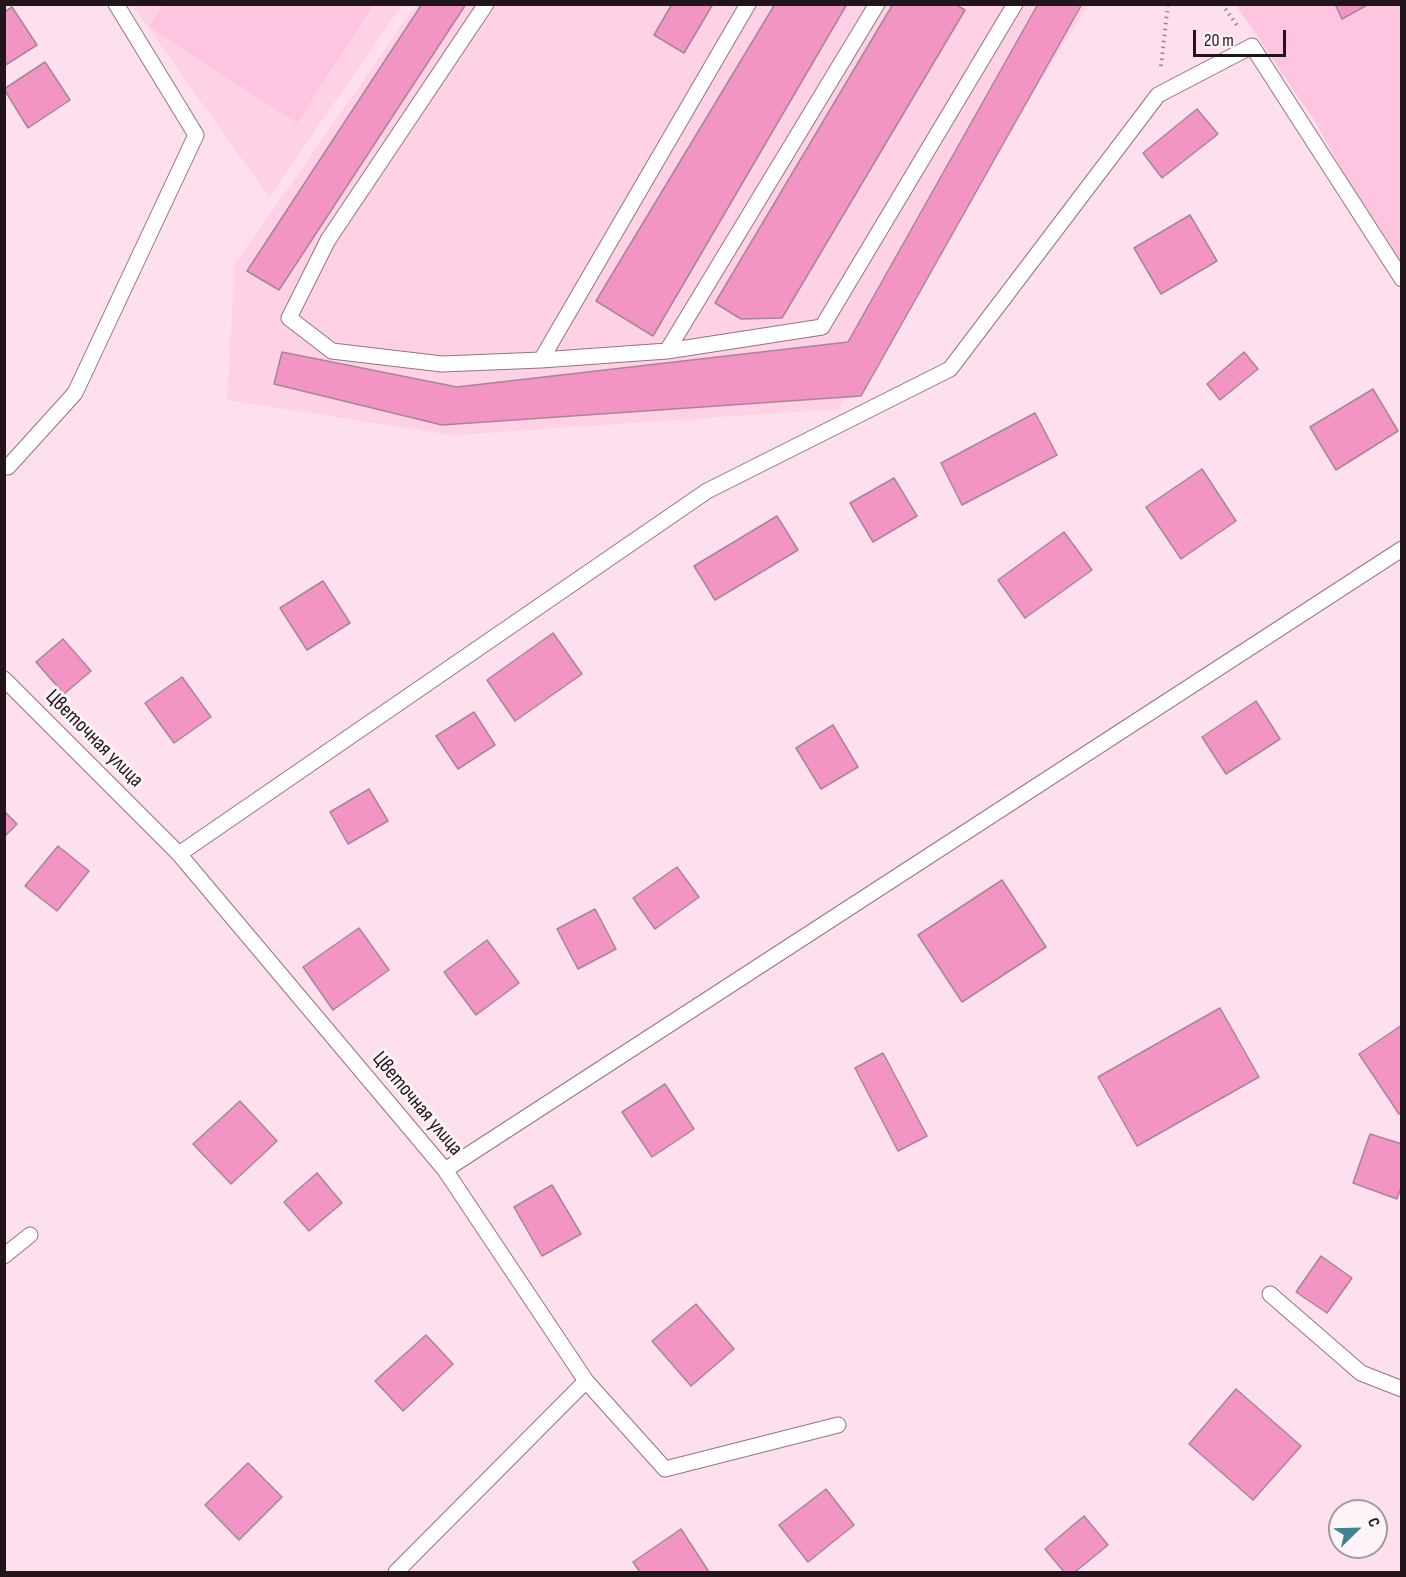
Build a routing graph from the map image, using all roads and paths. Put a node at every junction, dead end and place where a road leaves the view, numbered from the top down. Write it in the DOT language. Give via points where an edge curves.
graph roads {
  1 [pos="116,4"];
  2 [pos="486,4"];
  3 [pos="748,4"];
  4 [pos="877,4"];
  5 [pos="1015,4"];
  6 [pos="1168,4"];
  7 [pos="1158,95"];
  8 [pos="1401,279"];
  9 [pos="668,351"];
  10 [pos="541,360"];
  11 [pos="6,468"];
  12 [pos="1401,549"];
  13 [pos="4,679"];
  14 [pos="179,854"];
  15 [pos="445,1170"];
  16 [pos="30,1235"];
  17 [pos="4,1256"];
  18 [pos="1270,1294"];
  19 [pos="586,1381"];
  20 [pos="1401,1389"];
  21 [pos="837,1425"];
  22 [pos="396,1572"];
  1 -- 11 [label="lane" via="196,135 75,393"];
  2 -- 10 [label="lane" via="328,240 289,318 332,351 442,364"];
  3 -- 10 [label="lane"];
  4 -- 9 [label="lane"];
  5 -- 9 [label="lane" via="822,327"];
  6 -- 7 [label="path"];
  7 -- 8 [label="lane" via="1252,46"];
  7 -- 14 [label="lane" via="950,369 707,491"];
  9 -- 10 [label="lane"];
  12 -- 15 [label="lane"];
  13 -- 14 [label="lane, Цветочная улица"];
  14 -- 15 [label="lane, Цветочная улица"];
  15 -- 19 [label="lane, Цветочная улица"];
  16 -- 17 [label="lane"];
  18 -- 20 [label="lane" via="1361,1373"];
  19 -- 21 [label="lane, Цветочная улица" via="665,1469"];
  19 -- 22 [label="lane"];
}
